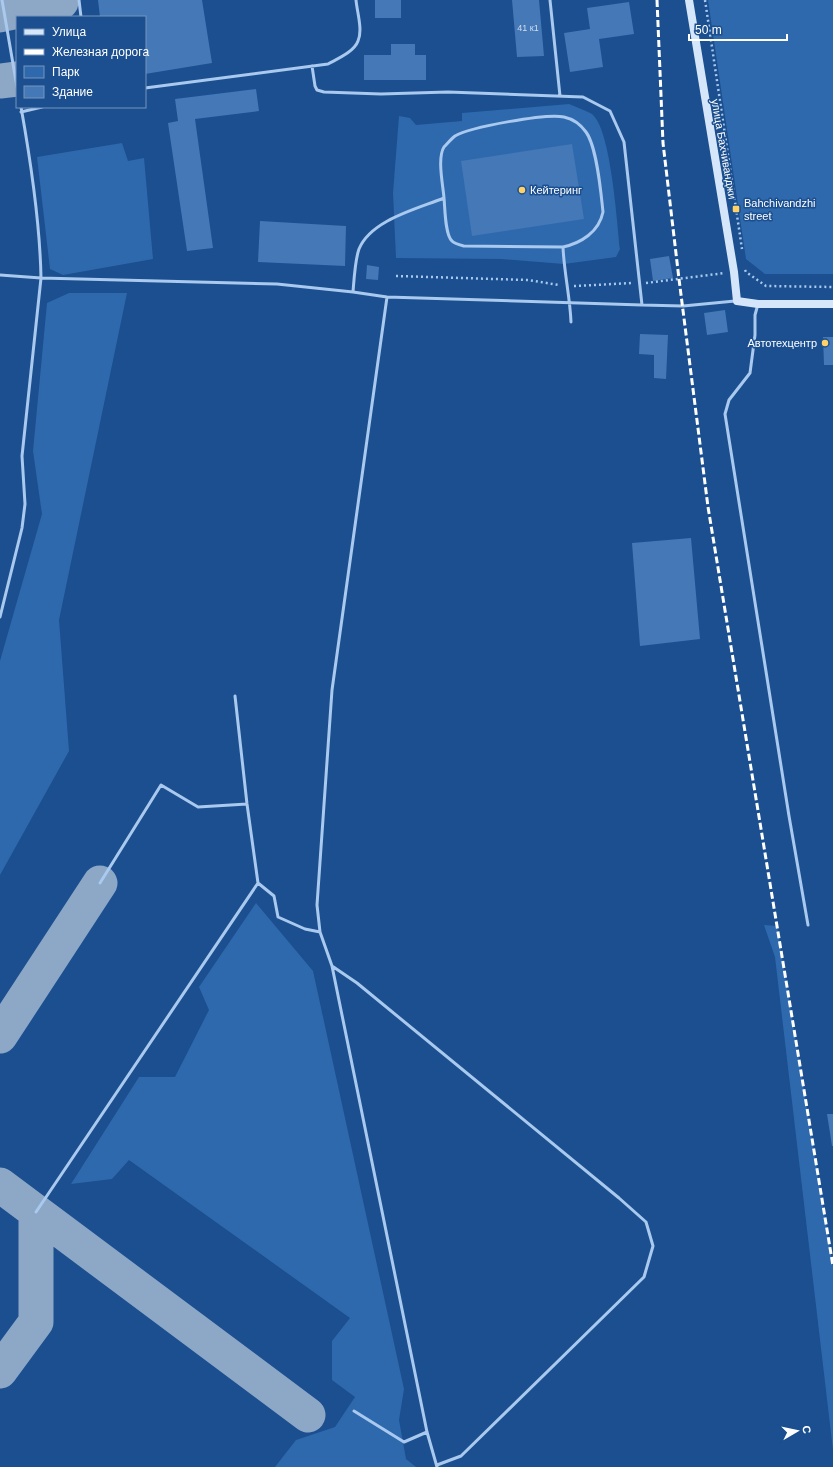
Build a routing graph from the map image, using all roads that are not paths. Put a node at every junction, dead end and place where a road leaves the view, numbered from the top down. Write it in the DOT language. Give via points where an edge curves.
graph roads {
  1 [pos="2,0"];
  2 [pos="78,0"];
  3 [pos="356,0"];
  4 [pos="550,0"];
  5 [pos="689,0"];
  6 [pos="81,16"];
  7 [pos="312,66"];
  8 [pos="16,81"];
  9 [pos="146,88"];
  10 [pos="560,96"];
  11 [pos="21,108"];
  12 [pos="38,108"];
  13 [pos="22,112"];
  14 [pos="444,198"];
  15 [pos="563,247"];
  16 [pos="0,275"];
  17 [pos="42,278"];
  18 [pos="354,292"];
  19 [pos="387,297"];
  20 [pos="737,301"];
  21 [pos="570,302"];
  22 [pos="758,304"];
  23 [pos="833,304"];
  24 [pos="642,305"];
  25 [pos="572,322"];
  26 [pos="0,617"];
  27 [pos="235,696"];
  28 [pos="247,804"];
  29 [pos="100,883"];
  30 [pos="258,883"];
  31 [pos="808,924"];
  32 [pos="320,932"];
  33 [pos="332,966"];
  34 [pos="36,1212"];
  35 [pos="354,1411"];
  36 [pos="427,1432"];
  37 [pos="437,1466"];
  1 -- 8 [label="lane"];
  2 -- 6 [label="lane"];
  3 -- 7 [label="lane" via="360,31 358,42 347,53 328,64"];
  4 -- 10 [label="lane"];
  5 -- 20 [label="main road, улица Бахчиванджи"];
  7 -- 9 [label="lane"];
  7 -- 10 [label="lane" via="315,86 324,92 448,92"];
  10 -- 24 [label="lane" via="583,97 610,111 624,142"];
  11 -- 13 [label="lane"];
  12 -- 13 [label="lane"];
  13 -- 17 [label="lane"];
  14 -- 15 [label="lane" via="448,232 454,243 464,246"];
  14 -- 15 [label="lane" via="441,164 443,149 454,137 480,128 541,117 566,117 575,121 590,139 603,212 593,231 584,239"];
  14 -- 18 [label="lane" via="388,220 369,234 359,249"];
  15 -- 21 [label="lane"];
  16 -- 17 [label="lane"];
  17 -- 18 [label="lane" via="277,284"];
  17 -- 26 [label="lane" via="22,456 25,504 22,528"];
  18 -- 19 [label="lane"];
  19 -- 21 [label="lane"];
  19 -- 32 [label="lane" via="332,690 317,905"];
  20 -- 22 [label="main road"];
  20 -- 24 [label="lane" via="683,306"];
  21 -- 24 [label="lane"];
  21 -- 25 [label="lane"];
  22 -- 23 [label="main road"];
  22 -- 31 [label="lane" via="750,373 729,400 725,414"];
  27 -- 28 [label="lane"];
  28 -- 29 [label="lane" via="198,807 161,785"];
  28 -- 30 [label="lane"];
  30 -- 32 [label="lane" via="274,896 278,918"];
  30 -- 34 [label="lane"];
  32 -- 33 [label="lane"];
  33 -- 36 [label="lane"];
  33 -- 37 [label="lane" via="357,983 619,1198 646,1222 653,1246 644,1277 461,1456"];
  35 -- 36 [label="lane" via="404,1442"];
  36 -- 37 [label="lane"];
}
